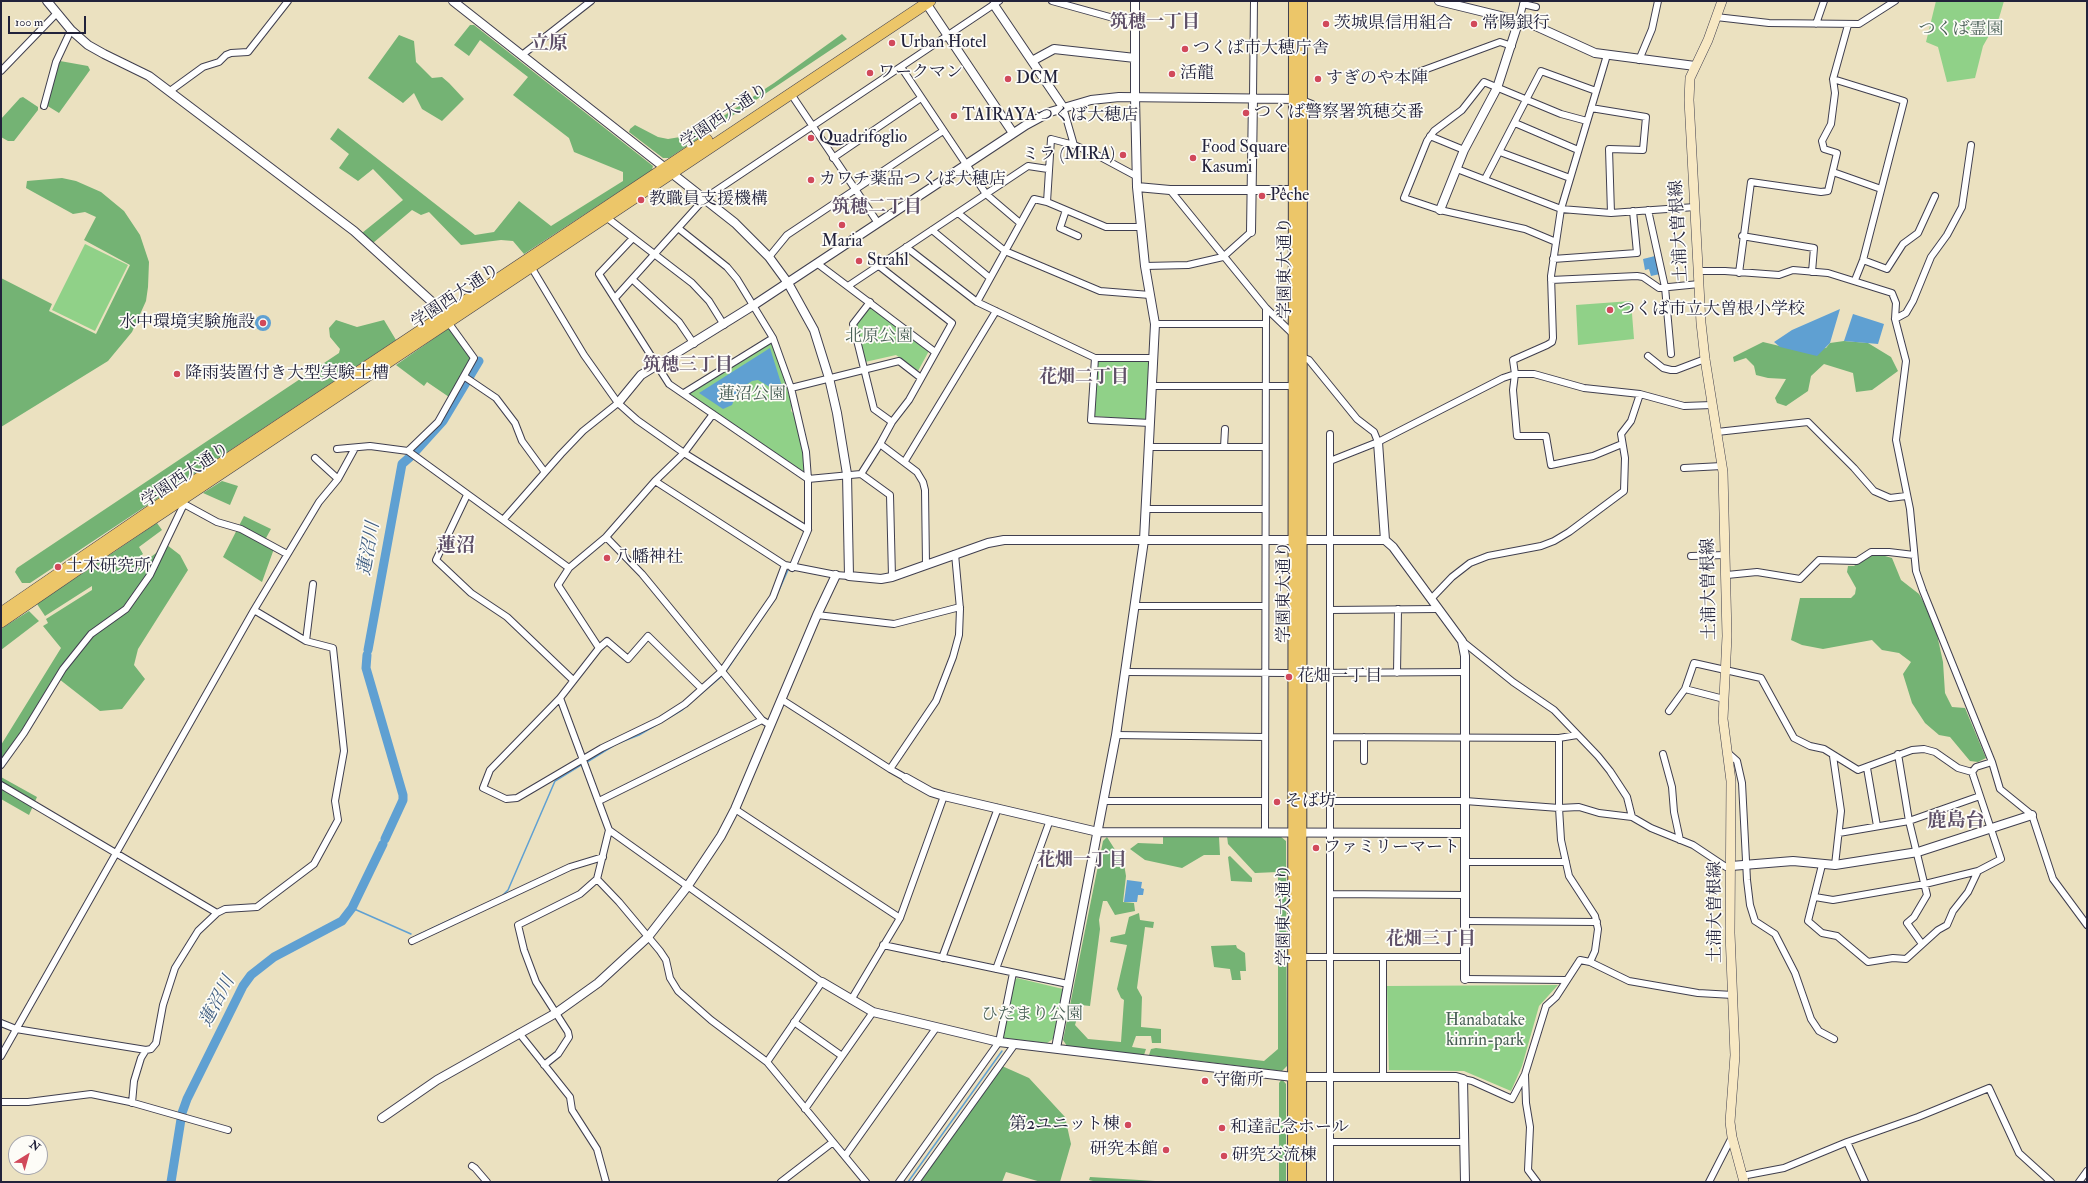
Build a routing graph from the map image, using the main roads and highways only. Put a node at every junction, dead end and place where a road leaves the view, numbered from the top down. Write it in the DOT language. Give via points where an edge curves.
graph roads {
  1 [pos="1294,1"];
  2 [pos="1302,1"];
  3 [pos="1722,1"];
  4 [pos="924,2"];
  5 [pos="1298,98"];
  6 [pos="669,170"];
  7 [pos="529,264"];
  8 [pos="446,319"];
  9 [pos="1297,541"];
  10 [pos="1,612"];
  11 [pos="1,622"];
  12 [pos="1297,1077"];
  13 [pos="1743,1179"];
  14 [pos="1293,1182"];
  15 [pos="1301,1182"];
  1 -- 5 [label="main road, 学園東大通り"];
  2 -- 5 [label="main road, 学園東大通り"];
  3 -- 13 [label="main road, 土浦大曽根線" via="1689,81 1705,359 1722,466 1727,575 1723,719 1732,781 1730,933 1735,1055 1730,1122"];
  4 -- 6 [label="highway, 学園西大通り"];
  4 -- 6 [label="highway, 学園西大通り" via="790,94"];
  5 -- 9 [label="main road, 学園東大通り" via="1302,357"];
  5 -- 9 [label="main road, 学園東大通り" via="1294,190"];
  6 -- 7 [label="highway, 学園西大通り"];
  6 -- 7 [label="highway, 学園西大通り" via="606,217"];
  7 -- 8 [label="highway, 学園西大通り"];
  8 -- 10 [label="highway, 学園西大通り"];
  8 -- 11 [label="highway, 学園西大通り" via="183,502"];
  9 -- 12 [label="main road, 学園東大通り"];
  12 -- 14 [label="main road, 学園東大通り"];
  12 -- 15 [label="main road, 学園東大通り"];
}
